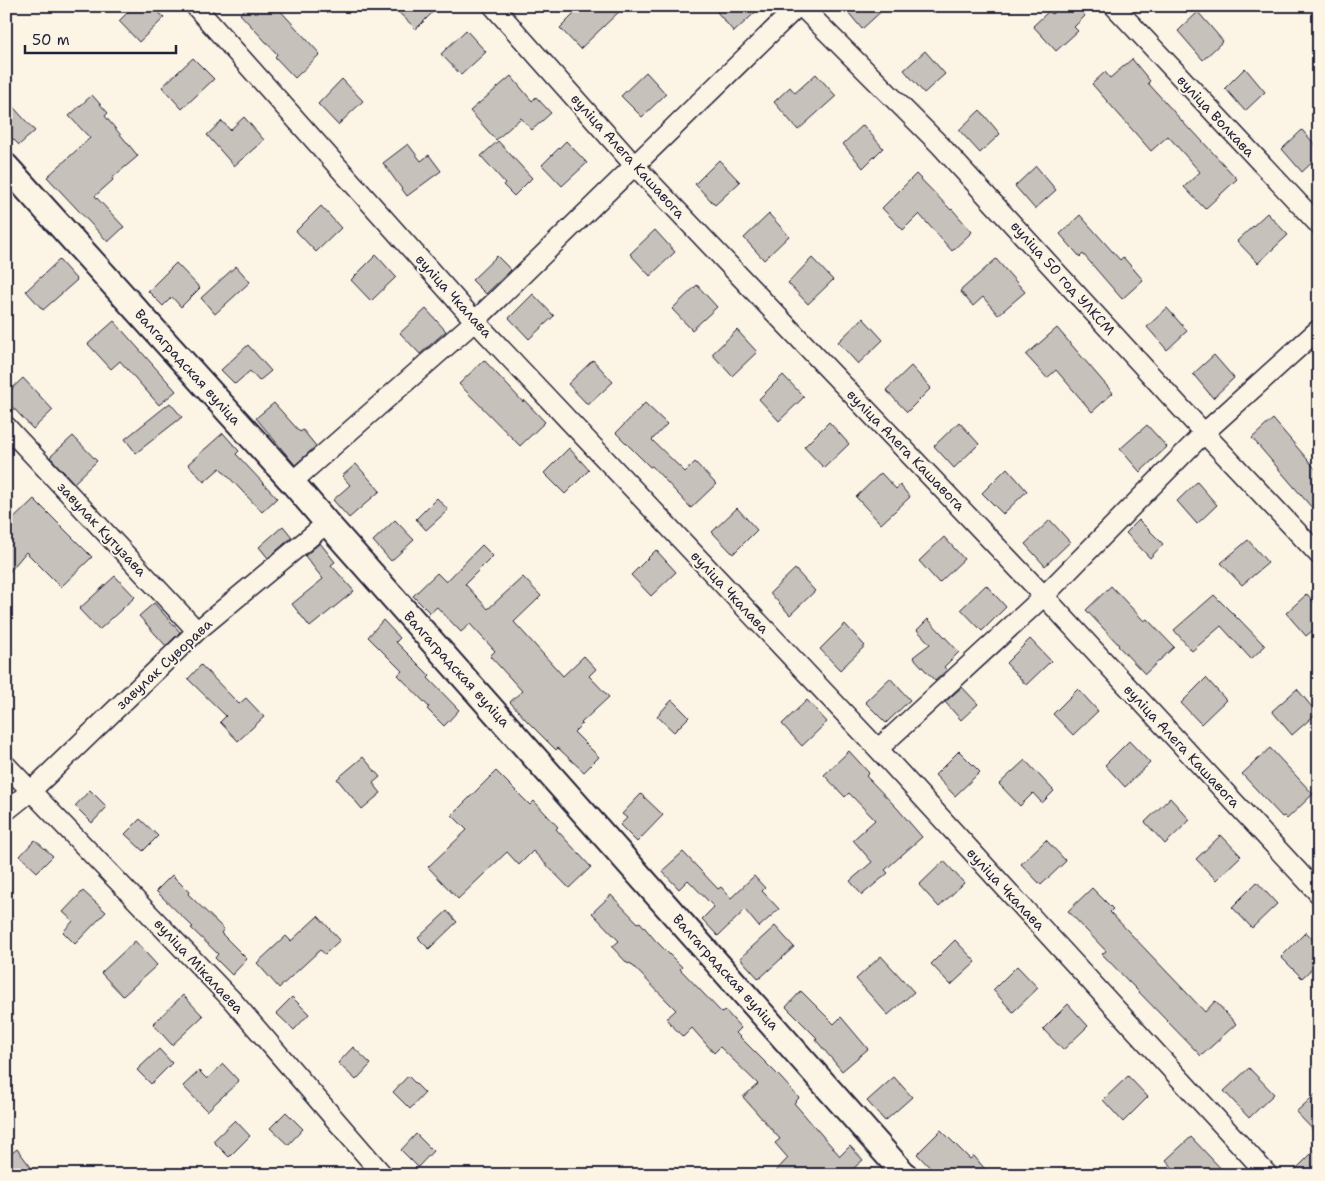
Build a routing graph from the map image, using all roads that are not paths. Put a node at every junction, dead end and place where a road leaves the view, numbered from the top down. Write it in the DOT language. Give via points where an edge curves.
graph roads {
  1 [pos="195,6"];
  2 [pos="493,6"];
  3 [pos="799,6"];
  4 [pos="1114,6"];
  5 [pos="634,165"];
  6 [pos="6,166"];
  7 [pos="1319,225"];
  8 [pos="475,321"];
  9 [pos="1319,330"];
  10 [pos="6,426"];
  11 [pos="1204,433"];
  12 [pos="292,482"];
  13 [pos="327,523"];
  14 [pos="1319,555"];
  15 [pos="1044,596"];
  16 [pos="197,631"];
  17 [pos="878,749"];
  18 [pos="6,765"];
  19 [pos="31,791"];
  20 [pos="6,811"];
  21 [pos="1319,894"];
  22 [pos="383,1175"];
  23 [pos="905,1175"];
  24 [pos="1268,1175"];
  1 -- 8 [label="street, вуліца Чкалава"];
  2 -- 5 [label="street, вуліца Алега Кашавога"];
  3 -- 5 [label="street"];
  3 -- 11 [label="street, вуліца 50 год УЛКСМ" via="940,144"];
  4 -- 7 [label="street, вуліца Волкава"];
  5 -- 8 [label="street"];
  5 -- 15 [label="street, вуліца Алега Кашавога"];
  6 -- 12 [label="street, Валгаградская вуліца"];
  8 -- 12 [label="street"];
  8 -- 17 [label="street, вуліца Чкалава"];
  9 -- 11 [label="street"];
  10 -- 16 [label="street, завулак Кутузава"];
  11 -- 14 [label="street, вуліца 50 год УЛКСМ"];
  11 -- 15 [label="street"];
  12 -- 13 [label="street, Валгаградская вуліца"];
  13 -- 16 [label="street, завулак Суворава"];
  13 -- 23 [label="street, Валгаградская вуліца"];
  15 -- 17 [label="street"];
  15 -- 21 [label="street, вуліца Алега Кашавога"];
  16 -- 19 [label="street, завулак Суворава"];
  17 -- 24 [label="street, вуліца Чкалава"];
  18 -- 19 [label="street, вуліца Мікалаева"];
  19 -- 20 [label="street, завулак Суворава"];
  19 -- 22 [label="street, вуліца Мікалаева" via="232,1000"];
}
